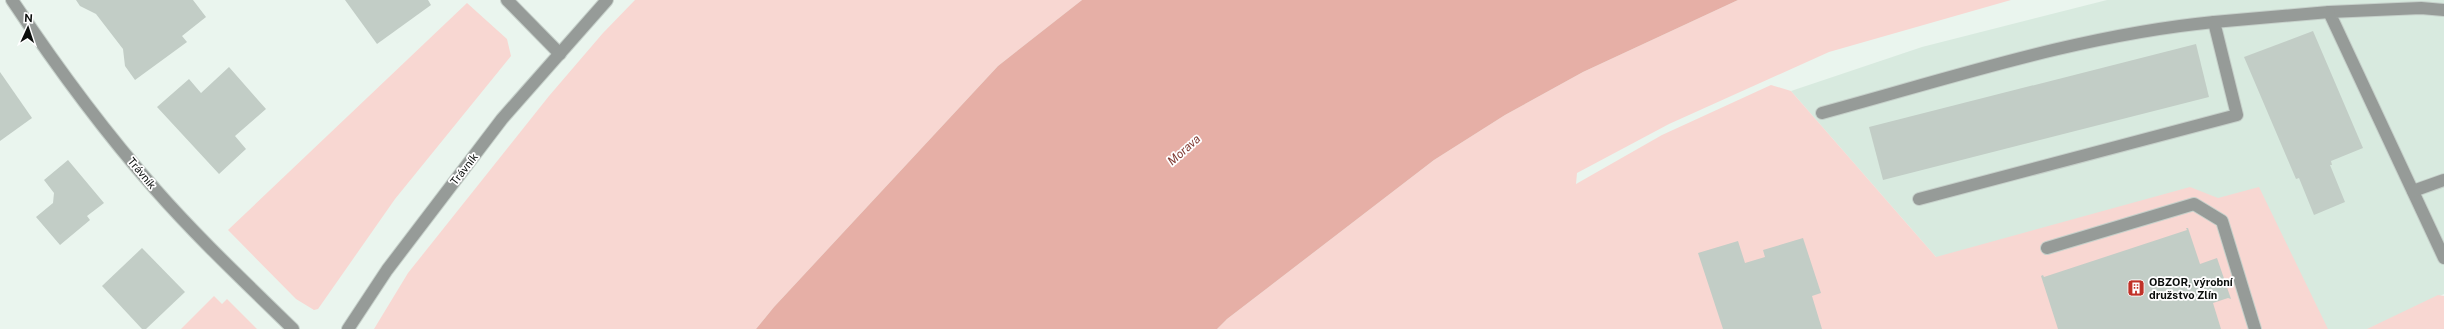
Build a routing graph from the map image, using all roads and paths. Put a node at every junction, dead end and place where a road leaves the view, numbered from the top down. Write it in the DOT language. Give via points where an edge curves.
graph roads {
  1 [pos="12,0"];
  2 [pos="507,0"];
  3 [pos="607,0"];
  4 [pos="2444,10"];
  5 [pos="2329,12"];
  6 [pos="2214,22"];
  7 [pos="560,54"];
  8 [pos="1822,113"];
  9 [pos="2444,180"];
  10 [pos="2413,192"];
  11 [pos="1919,199"];
  12 [pos="2047,248"];
  13 [pos="2444,258"];
  14 [pos="293,329"];
  15 [pos="348,329"];
  16 [pos="2255,329"];
  1 -- 14 [label="street, Trávník" via="70,86 154,188 202,240"];
  2 -- 7 [label="street"];
  3 -- 7 [label="street, Trávník"];
  4 -- 5 [label="street" via="2421,8"];
  5 -- 6 [label="street"];
  5 -- 10 [label="street"];
  6 -- 8 [label="street" via="2062,48"];
  6 -- 11 [label="street" via="2237,115"];
  7 -- 15 [label="street, Trávník" via="502,119 447,190 387,270"];
  9 -- 10 [label="street"];
  10 -- 13 [label="street"];
  12 -- 16 [label="street" via="2194,204 2222,221"];
}
